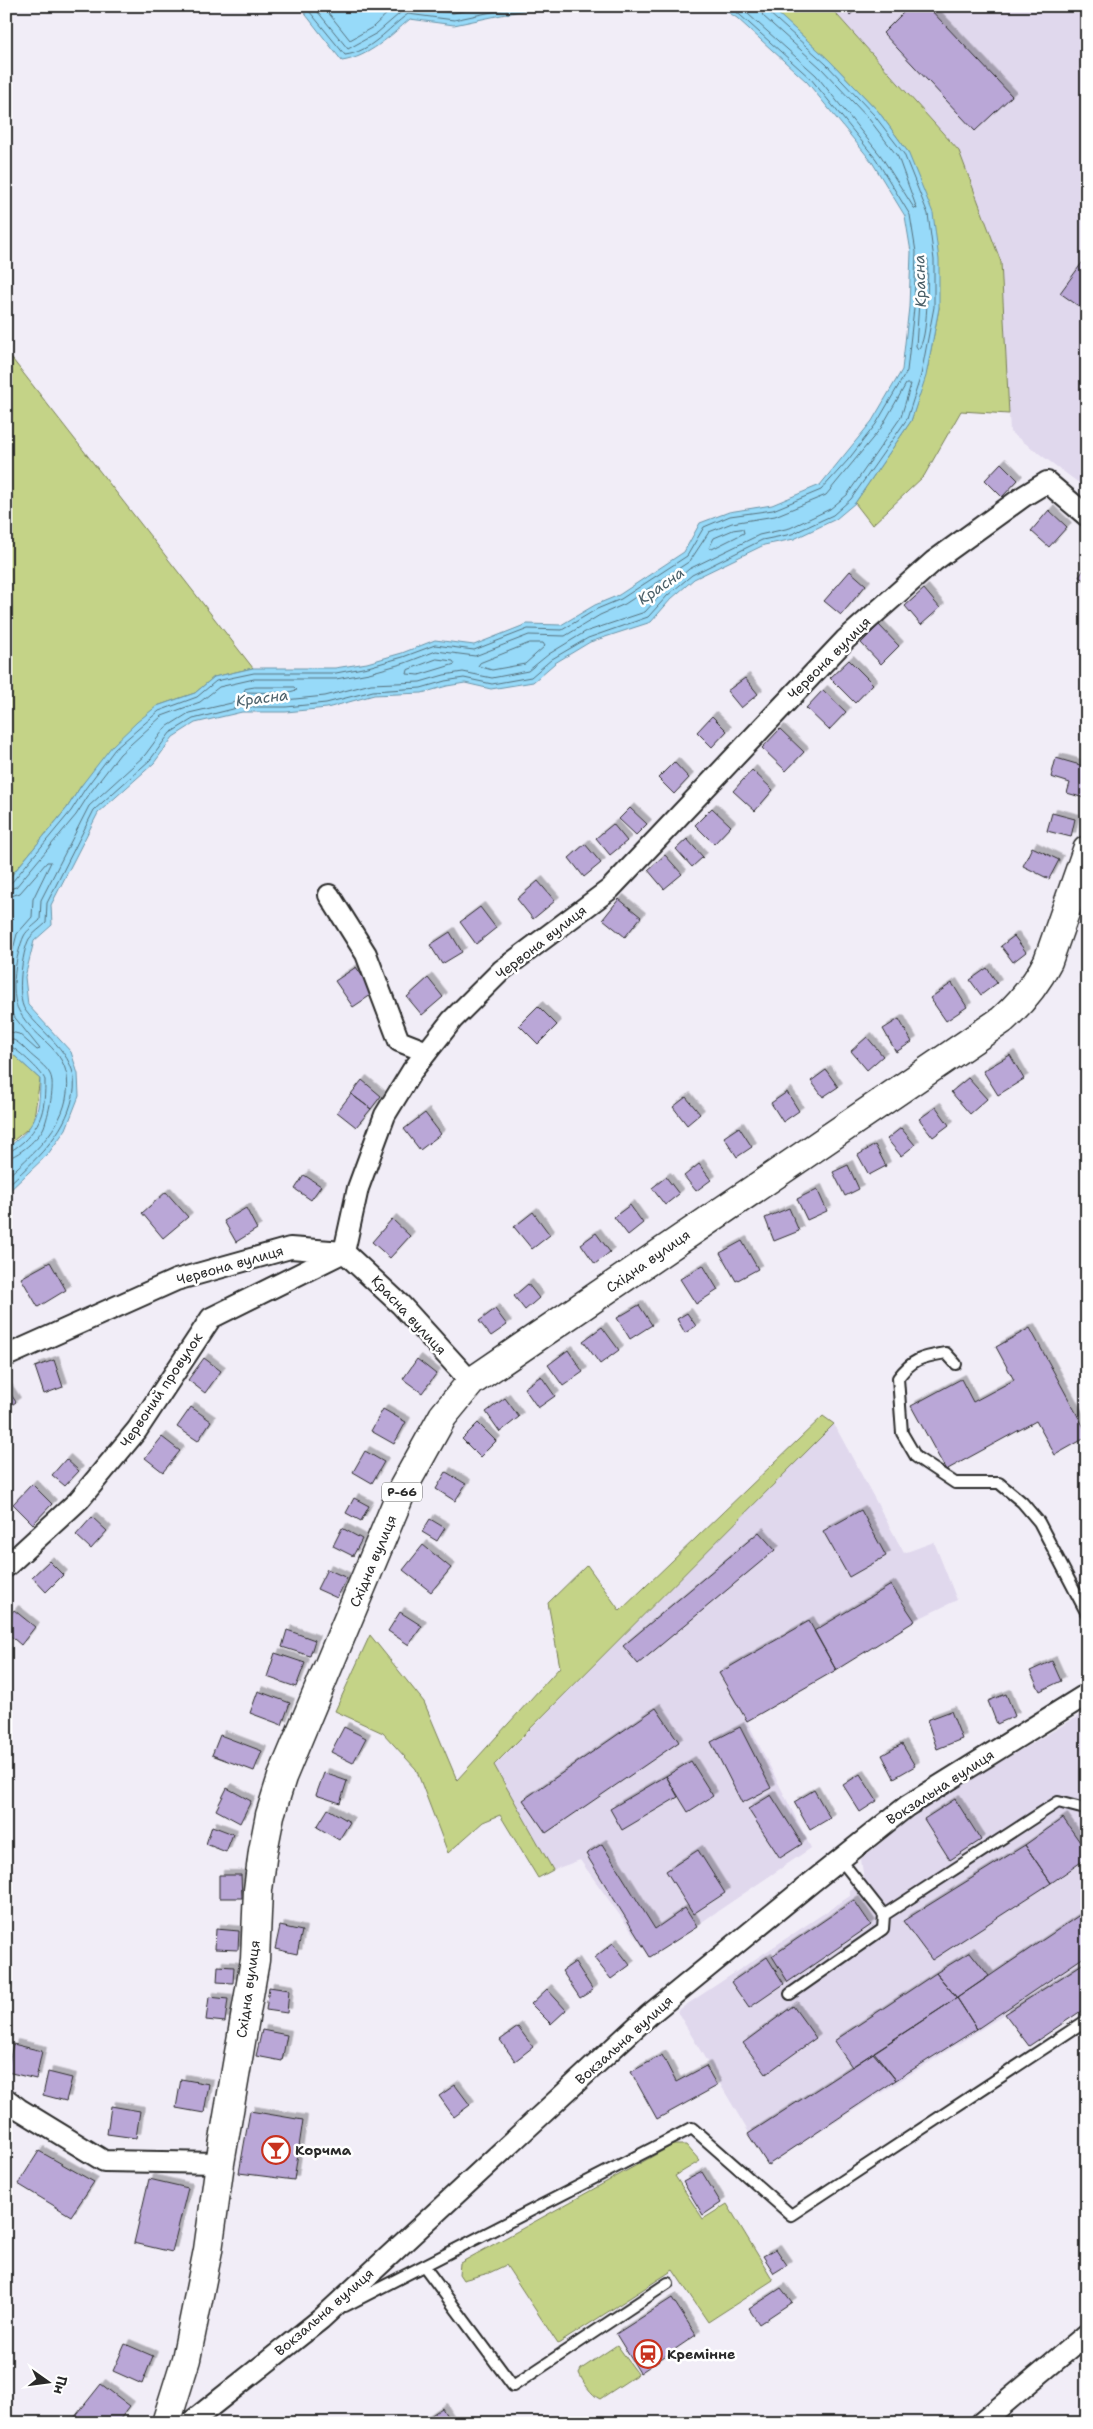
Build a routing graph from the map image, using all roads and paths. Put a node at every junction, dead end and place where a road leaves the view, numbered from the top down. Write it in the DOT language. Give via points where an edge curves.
graph roads {
  1 [pos="1087,516"];
  2 [pos="1087,850"];
  3 [pos="329,895"];
  4 [pos="427,1052"];
  5 [pos="344,1252"];
  6 [pos="6,1356"];
  7 [pos="956,1364"];
  8 [pos="471,1382"];
  9 [pos="6,1567"];
  10 [pos="1087,1614"];
  11 [pos="1087,1694"];
  12 [pos="1087,1812"];
  13 [pos="840,1859"];
  14 [pos="884,1915"];
  15 [pos="790,1994"];
  16 [pos="1087,2020"];
  17 [pos="6,2098"];
  18 [pos="220,2163"];
  19 [pos="424,2266"];
  20 [pos="668,2283"];
  21 [pos="321,2318"];
  22 [pos="1087,2334"];
  23 [pos="166,2423"];
  24 [pos="190,2423"];
  25 [pos="981,2423"];
  1 -- 4 [label="street, Червона вулиця" via="1047,482 934,561 845,640 610,889 502,970 452,1020"];
  2 -- 8 [label="main road, Східна вулиця / Р-66" via="1048,961 1028,995 1002,1020"];
  3 -- 4 [label="street" via="366,954 399,1041"];
  4 -- 5 [label="street, Червона вулиця" via="385,1115 358,1188"];
  5 -- 6 [label="street, Червона вулиця" via="290,1248 176,1280"];
  5 -- 8 [label="street, Красна вулиця" via="401,1304"];
  5 -- 9 [label="street, Червоний провулок" via="211,1318 137,1430 79,1500"];
  7 -- 10 [label="lane" via="946,1353 923,1357 908,1365 898,1378 902,1432 916,1457 934,1471 955,1483 999,1483 1022,1502 1038,1522"];
  8 -- 18 [label="main road, Східна вулиця / Р-66" via="443,1416 403,1488 276,1796 263,1851 255,1960"];
  11 -- 13 [label="street, Вокзальна вулиця" via="907,1806"];
  12 -- 14 [label="lane" via="1058,1802"];
  13 -- 14 [label="lane"];
  13 -- 21 [label="street, Вокзальна вулиця" via="649,2015"];
  14 -- 15 [label="lane" via="883,1929"];
  16 -- 19 [label="lane" via="791,2215 692,2128"];
  17 -- 18 [label="street" via="104,2161"];
  18 -- 23 [label="main road, Східна вулиця / Р-66" via="208,2250 188,2350"];
  19 -- 20 [label="lane" via="513,2386"];
  19 -- 21 [label="lane"];
  21 -- 24 [label="street, Вокзальна вулиця"];
  22 -- 25 [label="street"];
}
